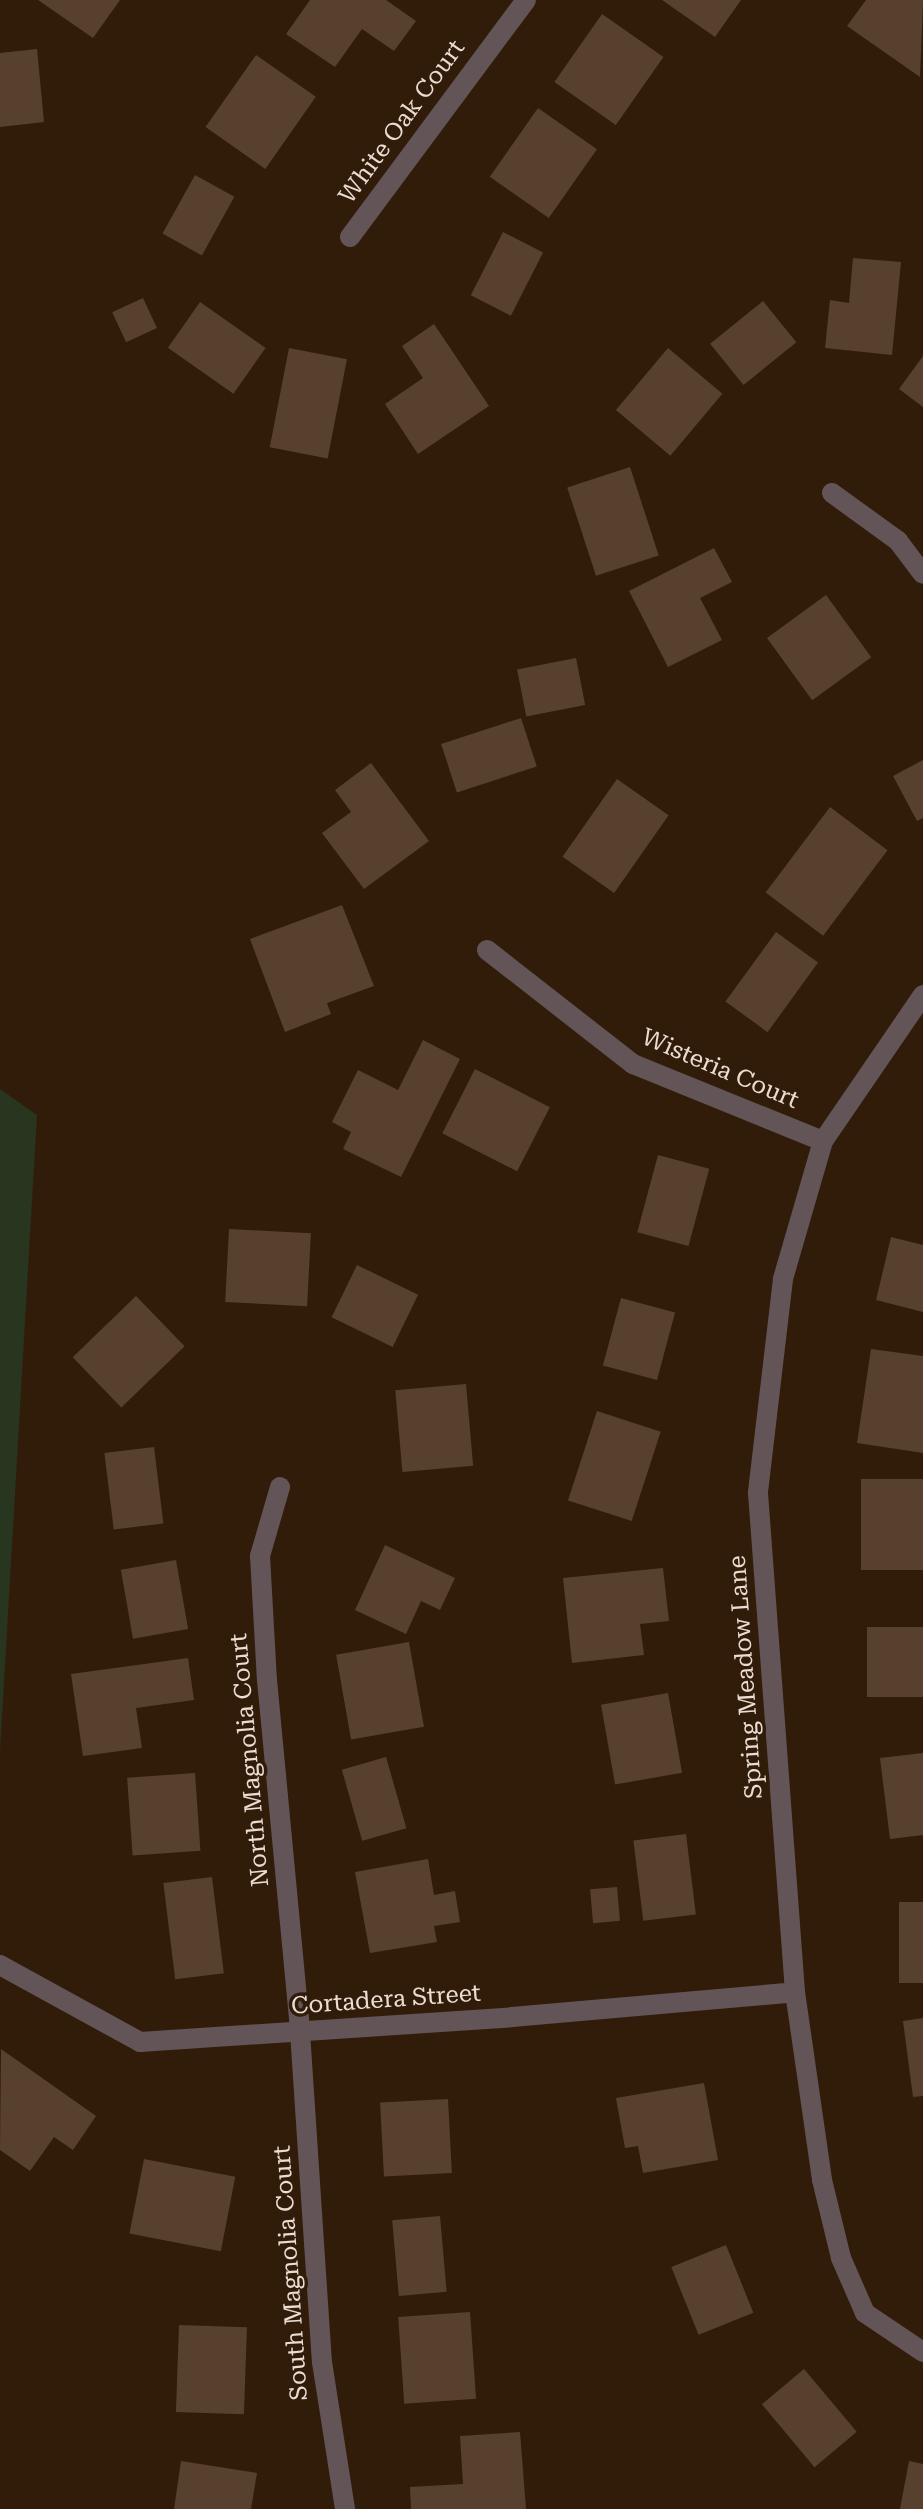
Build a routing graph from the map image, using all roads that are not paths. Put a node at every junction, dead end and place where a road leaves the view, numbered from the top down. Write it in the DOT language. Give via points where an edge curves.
graph roads {
  1 [pos="526,0"];
  2 [pos="350,237"];
  3 [pos="832,493"];
  4 [pos="923,574"];
  5 [pos="487,950"];
  6 [pos="923,995"];
  7 [pos="823,1141"];
  8 [pos="280,1487"];
  9 [pos="0,1965"];
  10 [pos="795,1992"];
  11 [pos="300,2032"];
  12 [pos="923,2352"];
  13 [pos="345,2509"];
  1 -- 2 [label="street, White Oak Court"];
  3 -- 4 [label="street" via="898,541"];
  5 -- 7 [label="street, Wisteria Court" via="633,1064"];
  6 -- 7 [label="street, Spring Meadow Lane"];
  7 -- 10 [label="street, Spring Meadow Lane" via="783,1279 758,1493"];
  8 -- 11 [label="street, North Magnolia Court" via="260,1556"];
  9 -- 11 [label="street, Cortadera Street" via="140,2042"];
  10 -- 11 [label="street, Cortadera Street"];
  10 -- 12 [label="street, Spring Meadow Lane" via="822,2180 841,2258 865,2313"];
  11 -- 13 [label="street, South Magnolia Court" via="322,2362"];
}
